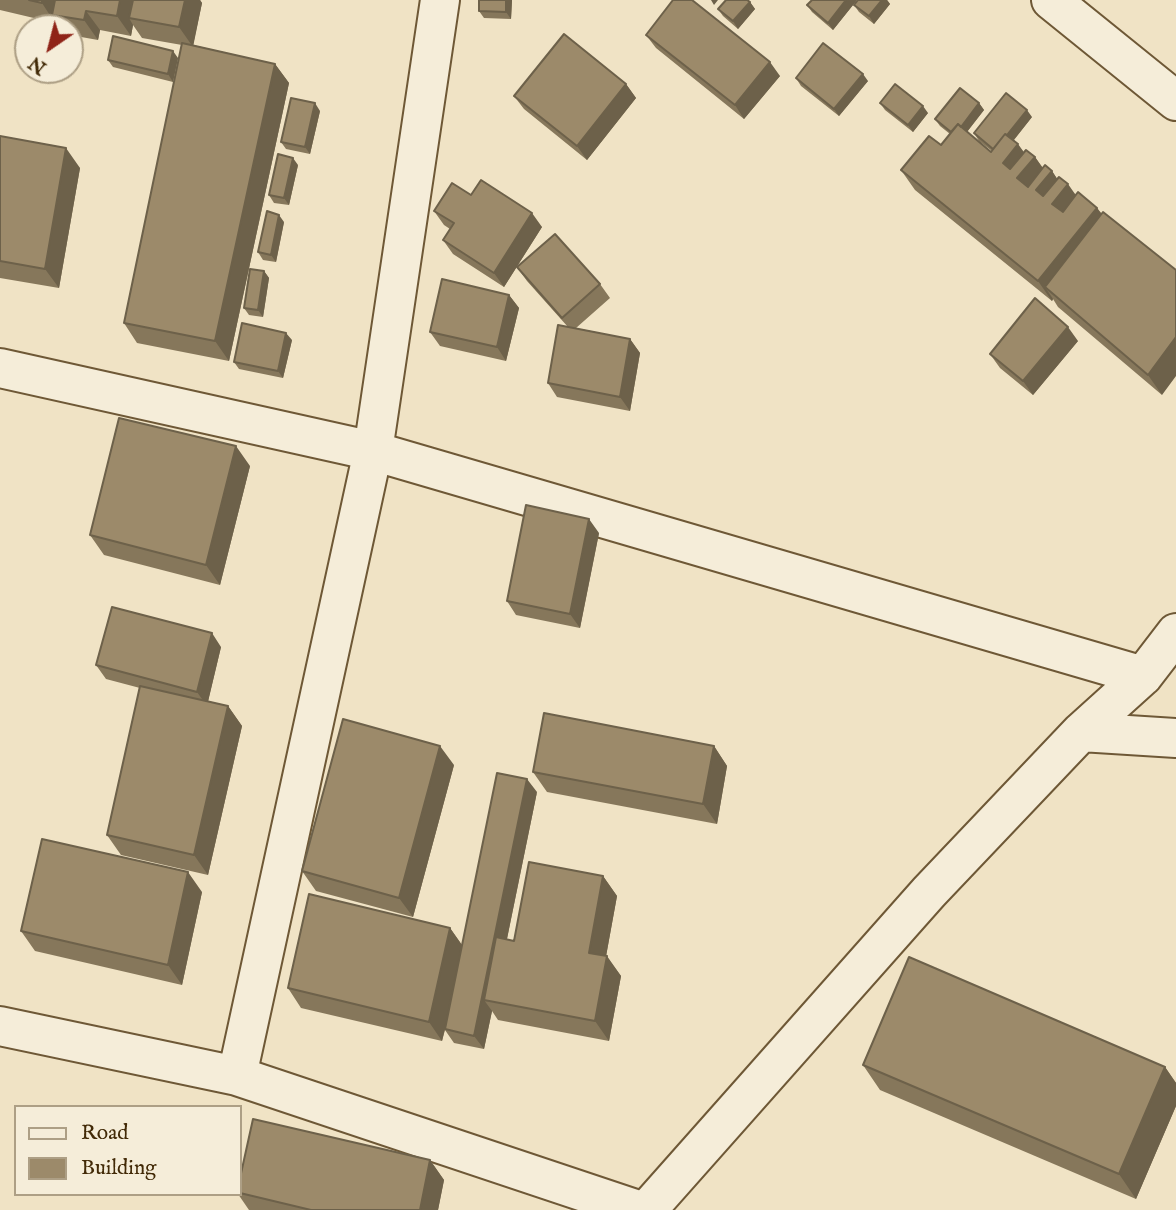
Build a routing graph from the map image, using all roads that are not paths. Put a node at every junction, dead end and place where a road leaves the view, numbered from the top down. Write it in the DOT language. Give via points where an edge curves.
graph roads {
  1 [pos="440,0"];
  2 [pos="1051,0"];
  3 [pos="1176,102"];
  4 [pos="0,368"];
  5 [pos="373,451"];
  6 [pos="1176,633"];
  7 [pos="1143,676"];
  8 [pos="1081,732"];
  9 [pos="1176,738"];
  10 [pos="0,1026"];
  11 [pos="237,1076"];
  12 [pos="638,1210"];
  13 [pos="647,1210"];
  1 -- 5 [label="street"];
  2 -- 3 [label="street"];
  4 -- 5 [label="street"];
  5 -- 7 [label="street"];
  5 -- 11 [label="street"];
  6 -- 7 [label="street"];
  7 -- 8 [label="street"];
  8 -- 9 [label="street"];
  8 -- 13 [label="street" via="929,892"];
  10 -- 11 [label="street"];
  11 -- 12 [label="street"];
}
